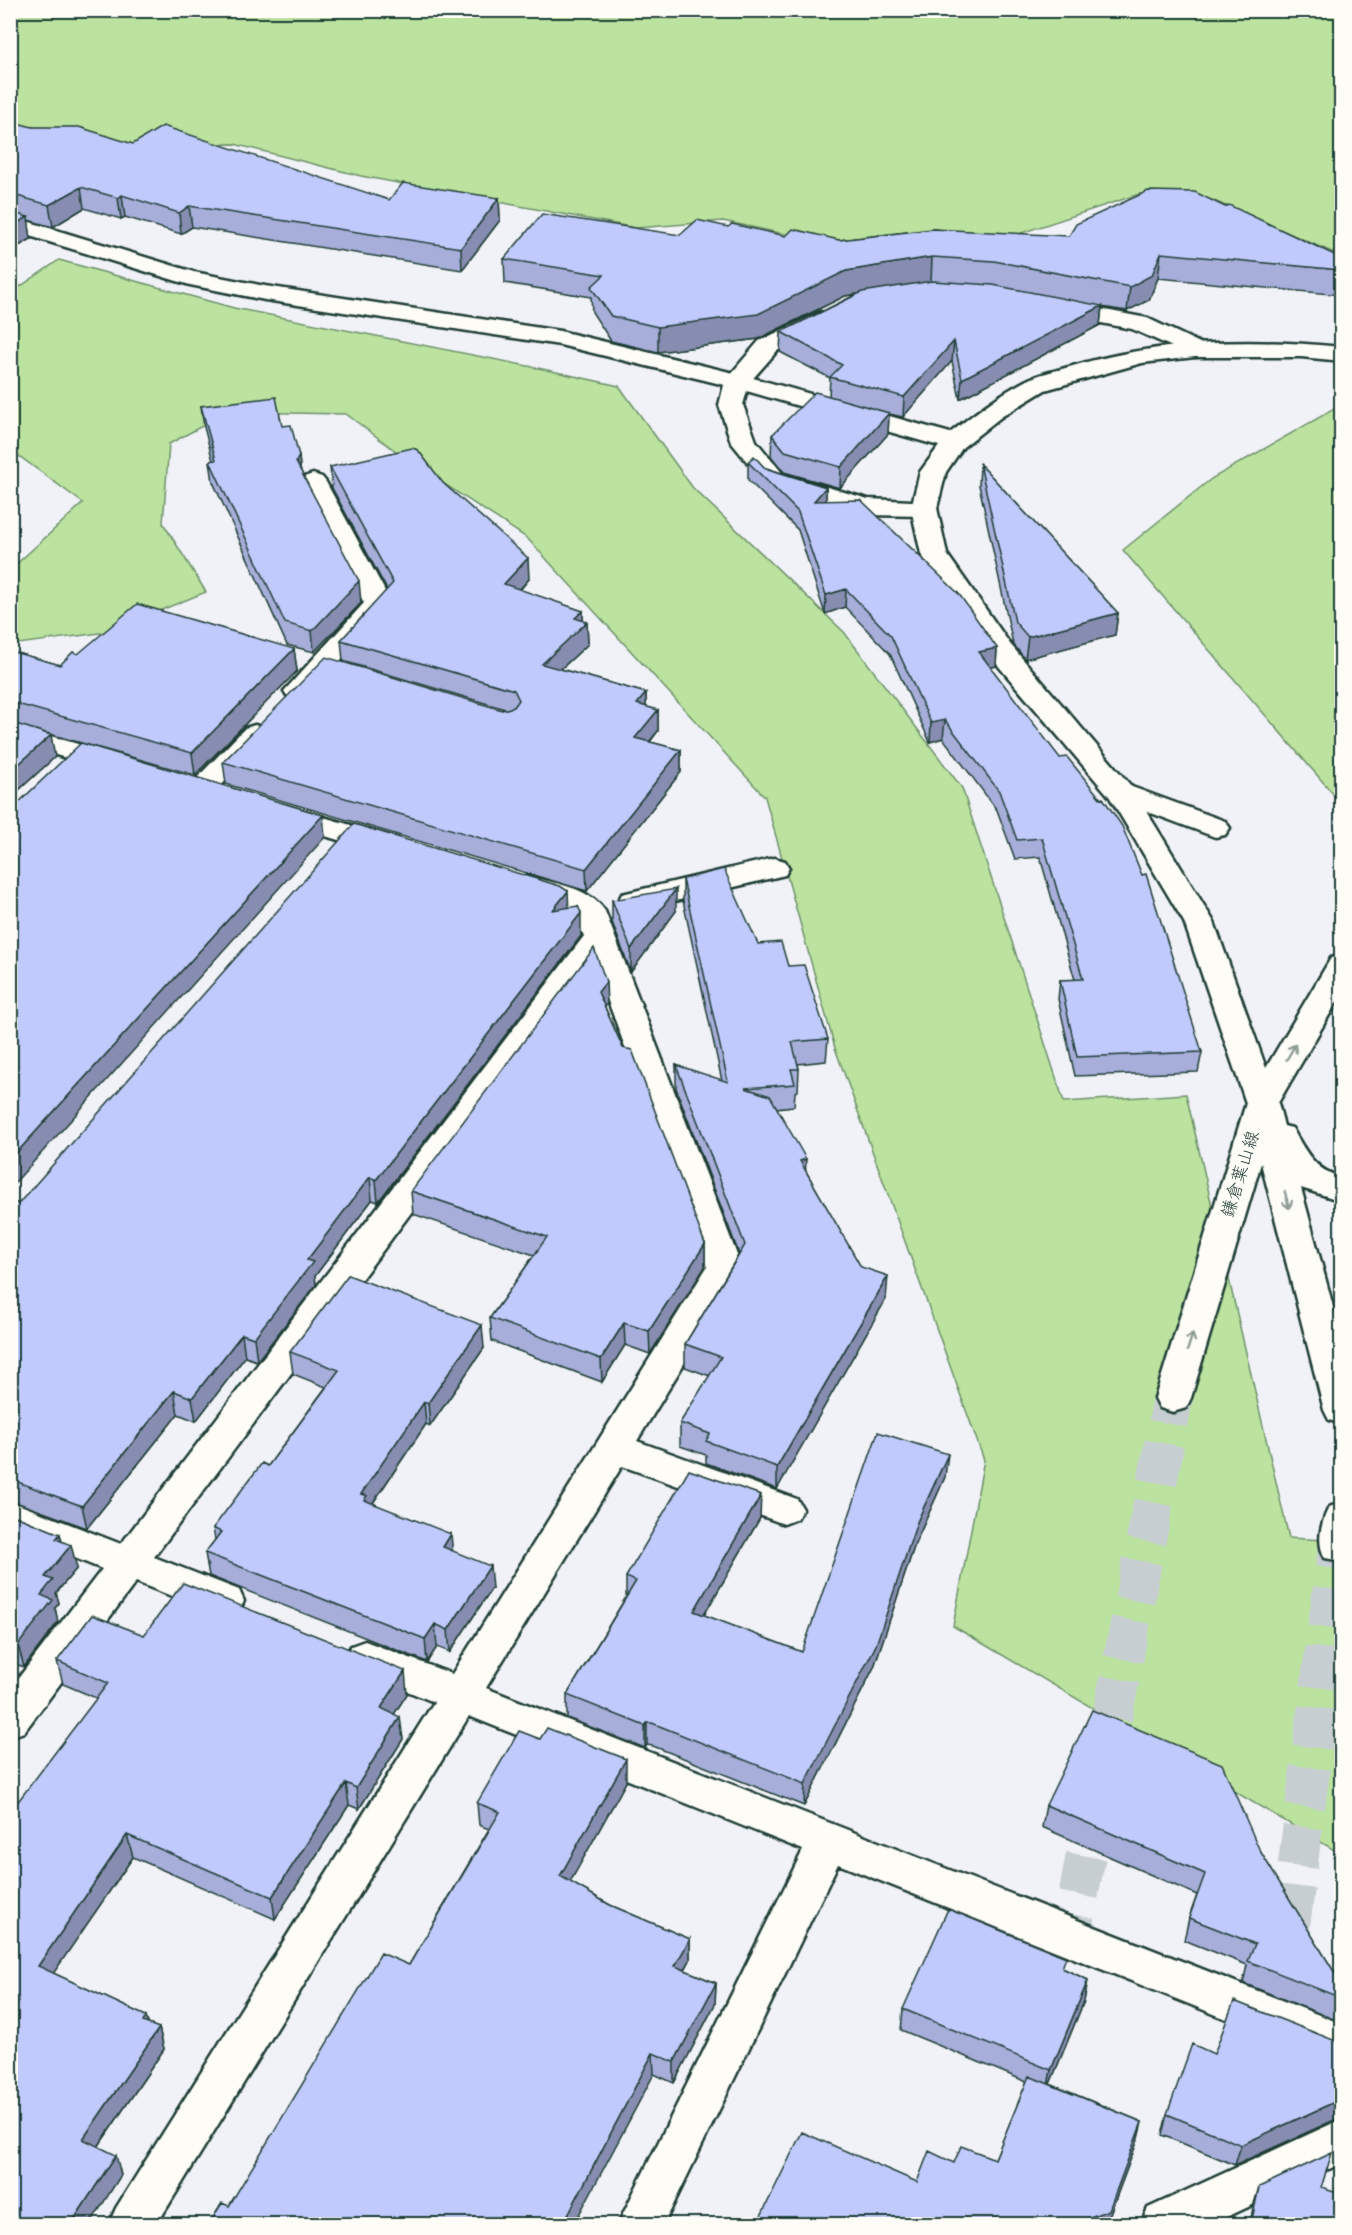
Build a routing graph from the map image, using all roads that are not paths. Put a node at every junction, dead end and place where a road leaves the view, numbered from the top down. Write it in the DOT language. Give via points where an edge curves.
graph roads {
  1 [pos="10,223"];
  2 [pos="1037,303"];
  3 [pos="844,307"];
  4 [pos="1196,350"];
  5 [pos="1341,354"];
  6 [pos="737,381"];
  7 [pos="954,442"];
  8 [pos="313,482"];
  9 [pos="924,508"];
  10 [pos="290,657"];
  11 [pos="333,670"];
  12 [pos="10,732"];
  13 [pos="202,789"];
  14 [pos="1122,792"];
  15 [pos="1215,828"];
  16 [pos="415,854"];
  17 [pos="774,868"];
  18 [pos="494,876"];
  19 [pos="595,924"];
  20 [pos="1341,965"];
  21 [pos="1262,1103"];
  22 [pos="1341,1189"];
  23 [pos="1173,1398"];
  24 [pos="1341,1410"];
  25 [pos="614,1449"];
  26 [pos="784,1509"];
  27 [pos="10,1516"];
  28 [pos="129,1563"];
  29 [pos="261,1616"];
  30 [pos="328,1642"];
  31 [pos="460,1695"];
  32 [pos="10,1720"];
  33 [pos="828,1842"];
  34 [pos="1341,2045"];
  35 [pos="1341,2140"];
  36 [pos="132,2224"];
  37 [pos="641,2224"];
  38 [pos="1164,2224"];
  1 -- 6 [label="street" via="190,278 560,338"];
  2 -- 4 [label="street" via="1139,323"];
  3 -- 6 [label="street" via="768,346"];
  4 -- 5 [label="street" via="1290,349"];
  4 -- 7 [label="street" via="1142,356 1036,385"];
  6 -- 7 [label="street"];
  6 -- 9 [label="street" via="730,405 744,442 774,480 866,507"];
  7 -- 9 [label="street" via="933,472"];
  8 -- 11 [label="street" via="378,604"];
  9 -- 14 [label="street" via="934,554 1000,650"];
  10 -- 11 [label="street"];
  11 -- 13 [label="street" via="277,712"];
  12 -- 13 [label="street" via="68,763 157,776"];
  13 -- 16 [label="street" via="241,801 338,846"];
  14 -- 15 [label="street"];
  14 -- 21 [label="street" via="1199,922"];
  17 -- 19 [label="street"];
  18 -- 19 [label="street" via="573,899"];
  19 -- 25 [label="street" via="725,1268"];
  19 -- 28 [label="street"];
  21 -- 20 [label="street, 鎌倉葉山線, one-way"];
  21 -- 22 [label="street" via="1297,1169 1325,1186"];
  23 -- 21 [label="street, 鎌倉葉山線, one-way"];
  21 -- 24 [label="street, one-way"];
  25 -- 26 [label="street"];
  25 -- 31 [label="street"];
  27 -- 28 [label="street"];
  28 -- 29 [label="street"];
  28 -- 32 [label="street"];
  30 -- 31 [label="street"];
  31 -- 33 [label="street"];
  31 -- 36 [label="street"];
  33 -- 34 [label="street"];
  33 -- 37 [label="street"];
  35 -- 38 [label="street"];
}
